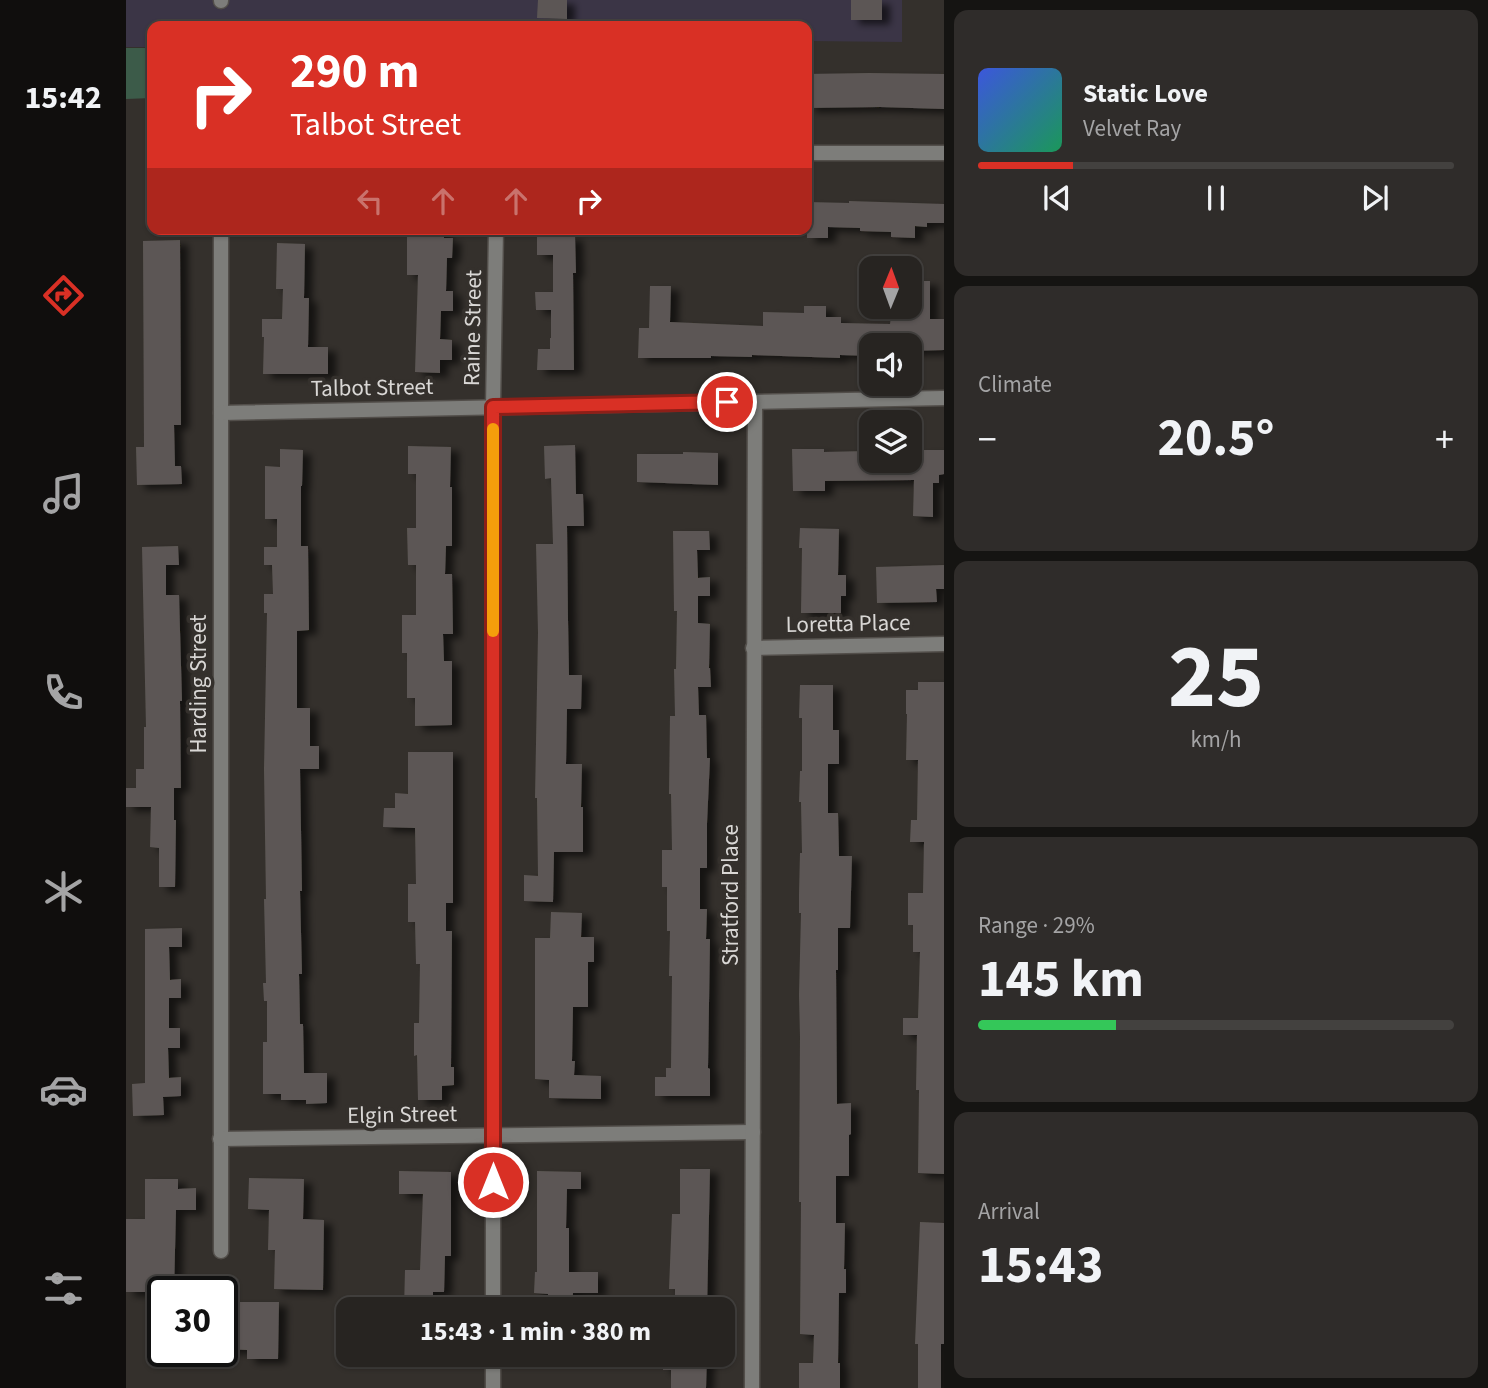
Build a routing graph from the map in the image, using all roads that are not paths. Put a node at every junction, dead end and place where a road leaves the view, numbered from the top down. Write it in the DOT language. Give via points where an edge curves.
graph roads {
  1 [pos="812,153"];
  2 [pos="944,153"];
  3 [pos="221,235"];
  4 [pos="496,235"];
  5 [pos="944,398"];
  6 [pos="755,402"];
  7 [pos="493,407"];
  8 [pos="221,413"];
  9 [pos="944,644"];
  10 [pos="753,648"];
  11 [pos="753,1132"];
  12 [pos="493,1135"];
  13 [pos="220,1139"];
  14 [pos="221,1251"];
  15 [pos="493,1297"];
  16 [pos="493,1367"];
  17 [pos="492,1388"];
  18 [pos="752,1388"];
  1 -- 2 [label="street"];
  3 -- 8 [label="street, Harding Street"];
  4 -- 7 [label="street, Raine Street"];
  5 -- 6 [label="street, Talbot Street"];
  6 -- 7 [label="street, Talbot Street"];
  6 -- 10 [label="street, Stratford Place"];
  7 -- 8 [label="street, Talbot Street"];
  7 -- 12 [label="street, Raine Street"];
  8 -- 13 [label="street, Harding Street"];
  9 -- 10 [label="street, Loretta Place"];
  10 -- 11 [label="street, Stratford Place"];
  11 -- 12 [label="street, Elgin Street"];
  11 -- 18 [label="street, Stratford Place"];
  12 -- 13 [label="street, Elgin Street"];
  12 -- 15 [label="street, Raine Street"];
  13 -- 14 [label="street, Harding Street"];
  16 -- 17 [label="street"];
}
